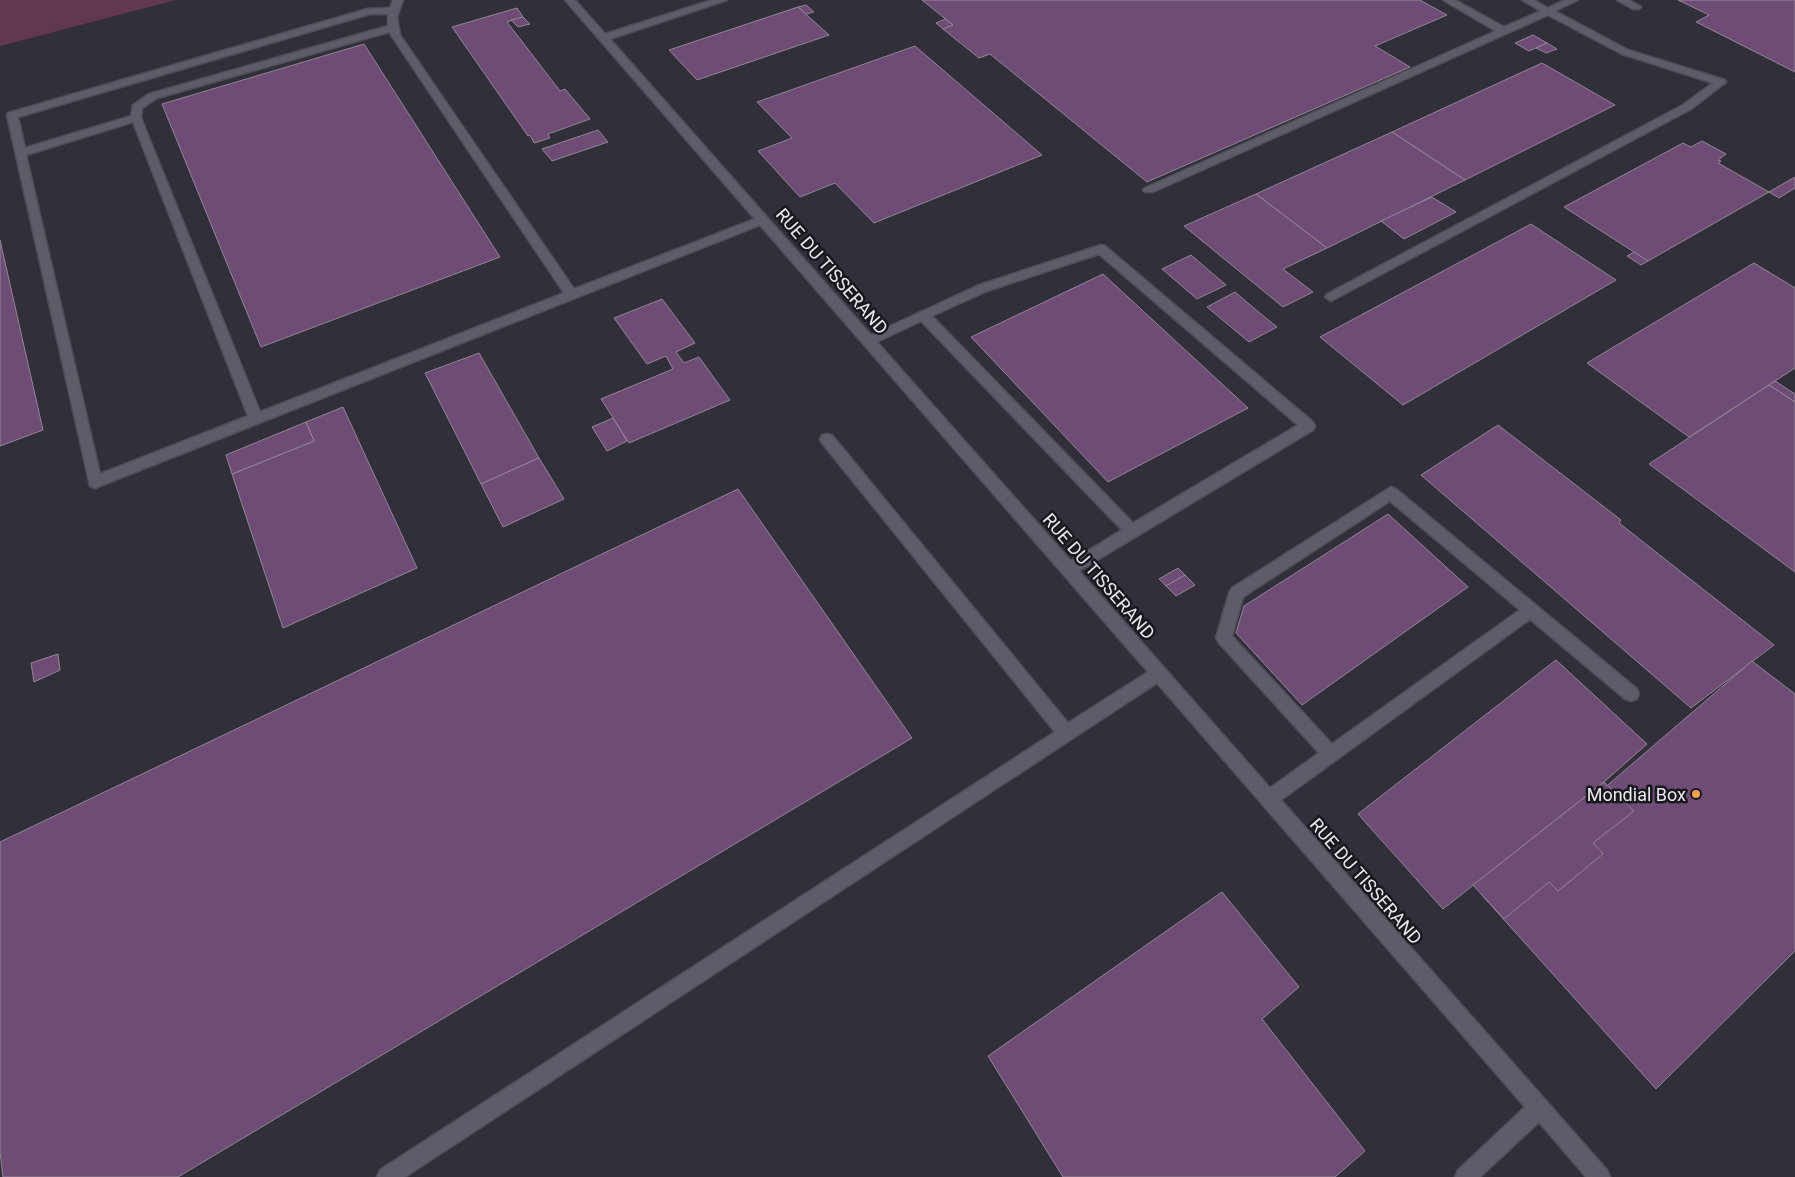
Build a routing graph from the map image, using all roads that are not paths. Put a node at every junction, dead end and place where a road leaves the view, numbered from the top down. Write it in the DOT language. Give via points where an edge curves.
graph roads {
  1 [pos="570,0"];
  2 [pos="722,0"];
  3 [pos="1448,0"];
  4 [pos="1527,0"];
  5 [pos="1573,0"];
  6 [pos="1622,0"];
  7 [pos="396,6"];
  8 [pos="1636,7"];
  9 [pos="1547,11"];
  10 [pos="393,28"];
  11 [pos="1503,31"];
  12 [pos="603,38"];
  13 [pos="136,118"];
  14 [pos="21,153"];
  15 [pos="1149,190"];
  16 [pos="763,220"];
  17 [pos="572,295"];
  18 [pos="1331,297"];
  19 [pos="922,315"];
  20 [pos="869,342"];
  21 [pos="256,419"];
  22 [pos="827,439"];
  23 [pos="1132,531"];
  24 [pos="1069,570"];
  25 [pos="1531,610"];
  26 [pos="1159,674"];
  27 [pos="1631,694"];
  28 [pos="1066,734"];
  29 [pos="1330,754"];
  30 [pos="1269,799"];
  31 [pos="1540,1108"];
  32 [pos="387,1177"];
  33 [pos="1464,1177"];
  34 [pos="1600,1177"];
  1 -- 12 [label="street, RUE DU TISSERAND"];
  2 -- 12 [label="street"];
  3 -- 11 [label="street"];
  4 -- 9 [label="street"];
  5 -- 9 [label="street"];
  6 -- 8 [label="street"];
  7 -- 10 [label="street"];
  7 -- 14 [label="street" via="12,115"];
  9 -- 11 [label="street"];
  9 -- 18 [label="street" via="1625,52 1721,82 1687,107"];
  10 -- 13 [label="street" via="153,96 138,107"];
  10 -- 17 [label="street" via="394,35"];
  11 -- 15 [label="street"];
  12 -- 16 [label="street, RUE DU TISSERAND"];
  13 -- 14 [label="street"];
  13 -- 21 [label="street"];
  14 -- 21 [label="street" via="95,482"];
  16 -- 17 [label="street"];
  16 -- 20 [label="street, RUE DU TISSERAND"];
  17 -- 21 [label="street"];
  19 -- 20 [label="street"];
  19 -- 23 [label="street"];
  19 -- 23 [label="street" via="983,288 1101,249 1308,426"];
  20 -- 24 [label="street, RUE DU TISSERAND"];
  22 -- 28 [label="street"];
  23 -- 24 [label="street"];
  24 -- 26 [label="street, RUE DU TISSERAND"];
  25 -- 27 [label="street"];
  25 -- 29 [label="street"];
  25 -- 29 [label="street" via="1391,493 1236,593 1224,638"];
  26 -- 28 [label="street"];
  26 -- 30 [label="street, RUE DU TISSERAND"];
  28 -- 32 [label="street"];
  29 -- 30 [label="street"];
  30 -- 31 [label="street, RUE DU TISSERAND"];
  31 -- 33 [label="street"];
  31 -- 34 [label="street, RUE DU TISSERAND"];
}
